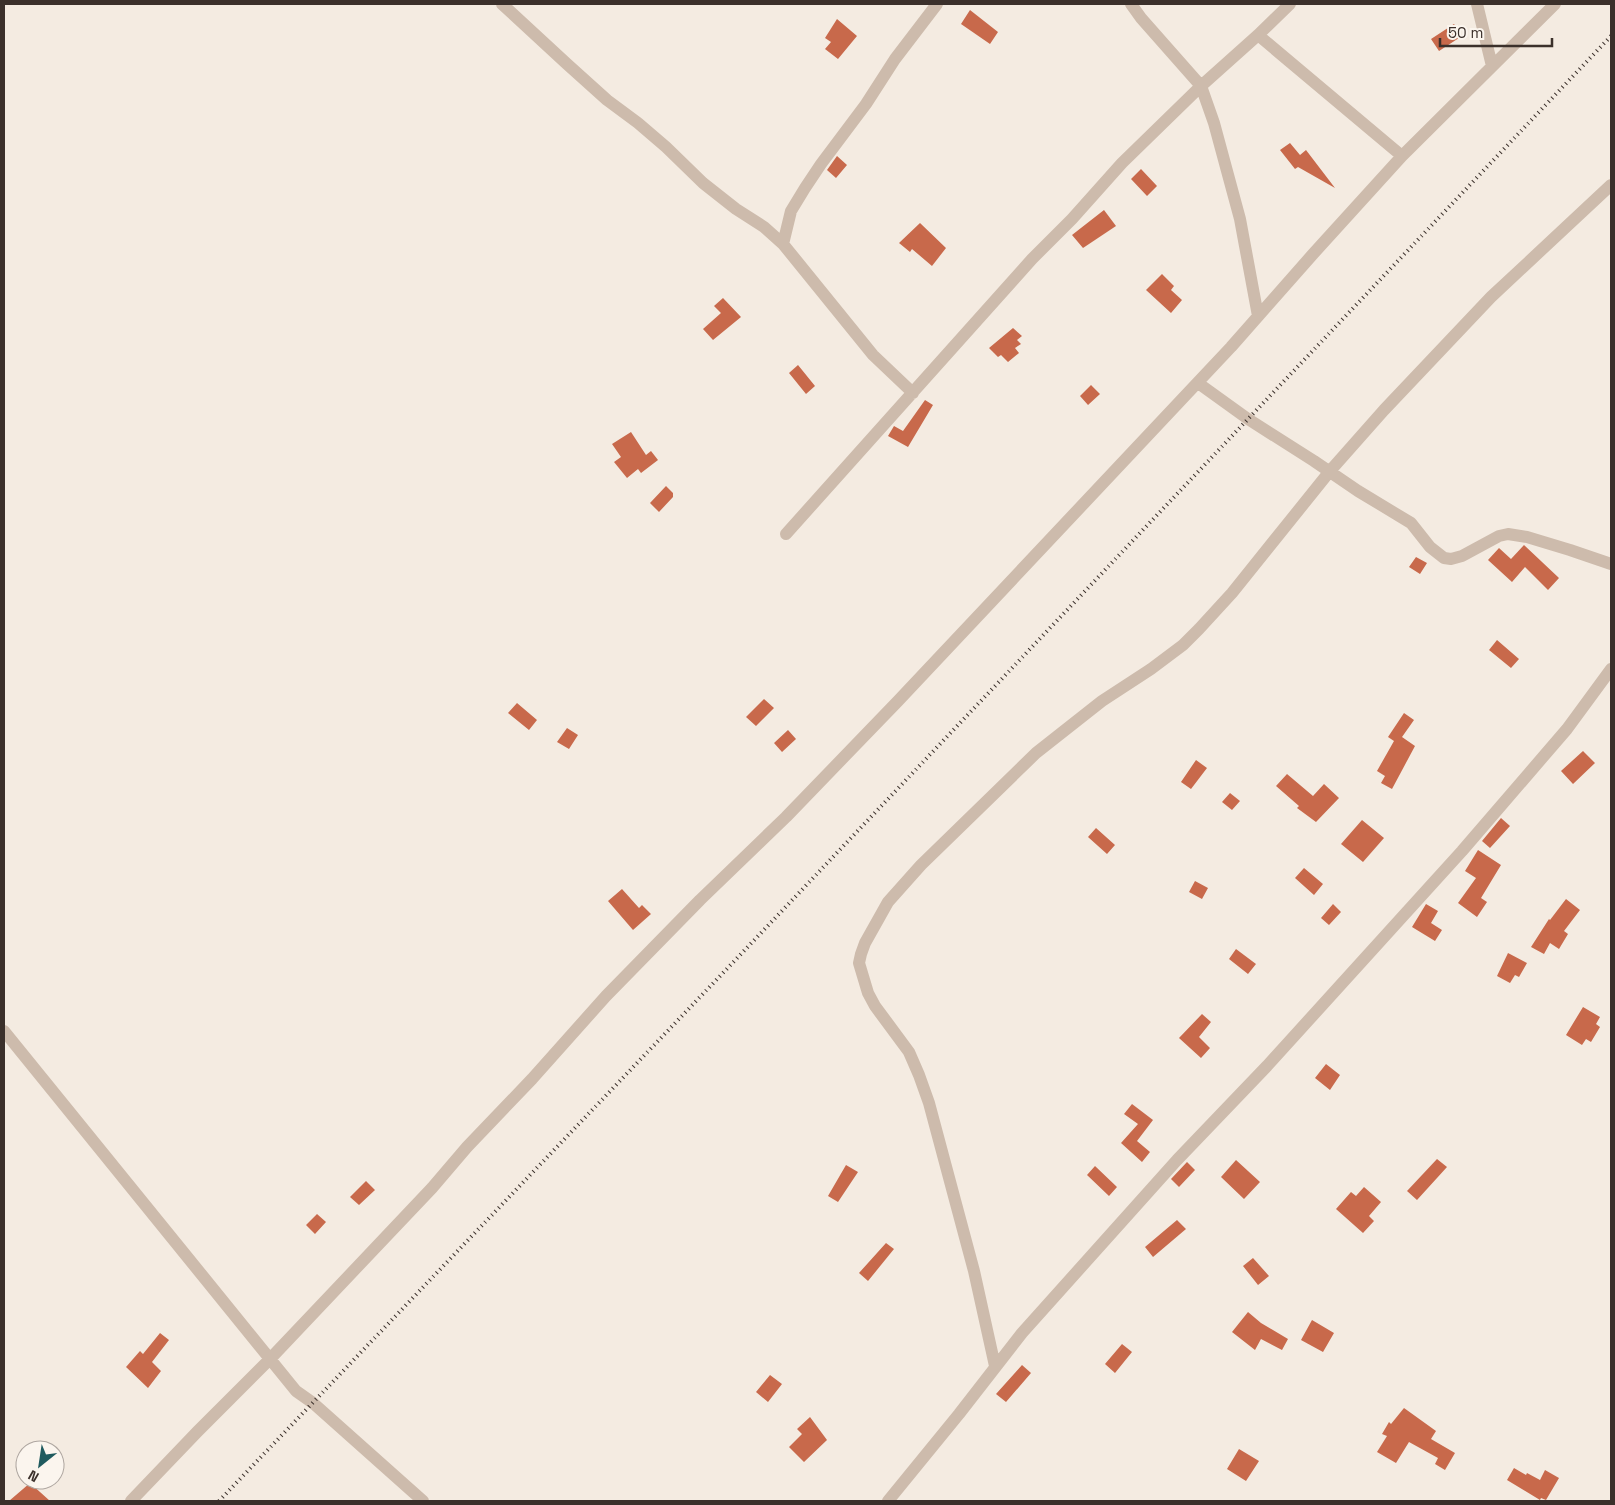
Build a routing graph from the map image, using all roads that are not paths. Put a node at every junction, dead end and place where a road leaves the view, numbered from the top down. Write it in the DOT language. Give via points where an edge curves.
graph roads {
  1 [pos="502,4"];
  2 [pos="937,4"];
  3 [pos="1131,4"];
  4 [pos="1290,4"];
  5 [pos="1478,4"];
  6 [pos="1555,4"];
  7 [pos="1258,35"];
  8 [pos="1492,66"];
  9 [pos="1201,86"];
  10 [pos="1402,156"];
  11 [pos="1611,185"];
  12 [pos="783,244"];
  13 [pos="1258,316"];
  14 [pos="1198,383"];
  15 [pos="913,393"];
  16 [pos="1330,471"];
  17 [pos="786,534"];
  18 [pos="1611,564"];
  19 [pos="1611,669"];
  20 [pos="4,1031"];
  21 [pos="270,1359"];
  22 [pos="995,1366"];
  23 [pos="131,1501"];
  24 [pos="423,1501"];
  25 [pos="888,1501"];
  1 -- 12 [label="street" via="703,183"];
  2 -- 12 [label="street" via="805,188 791,212"];
  3 -- 9 [label="street"];
  4 -- 7 [label="street"];
  5 -- 8 [label="street"];
  6 -- 8 [label="street"];
  7 -- 9 [label="street"];
  7 -- 10 [label="street"];
  8 -- 10 [label="street"];
  9 -- 13 [label="street" via="1240,219"];
  9 -- 15 [label="street" via="1032,259"];
  10 -- 13 [label="street"];
  11 -- 16 [label="street" via="1491,297"];
  12 -- 15 [label="street" via="873,355"];
  13 -- 14 [label="street"];
  14 -- 16 [label="street"];
  14 -- 21 [label="street" via="826,776 606,996 432,1188"];
  15 -- 17 [label="street"];
  16 -- 18 [label="street" via="1411,523 1430,547 1444,558 1462,556 1498,536 1508,534"];
  16 -- 22 [label="street" via="1232,593 1188,640 1036,753 922,865 888,902 861,954 859,963 868,993 908,1052 929,1103 974,1271"];
  19 -- 22 [label="street" via="1567,729 1462,851 1178,1160"];
  20 -- 21 [label="street"];
  21 -- 23 [label="street"];
  21 -- 24 [label="street" via="296,1391"];
  22 -- 25 [label="street"];
}
